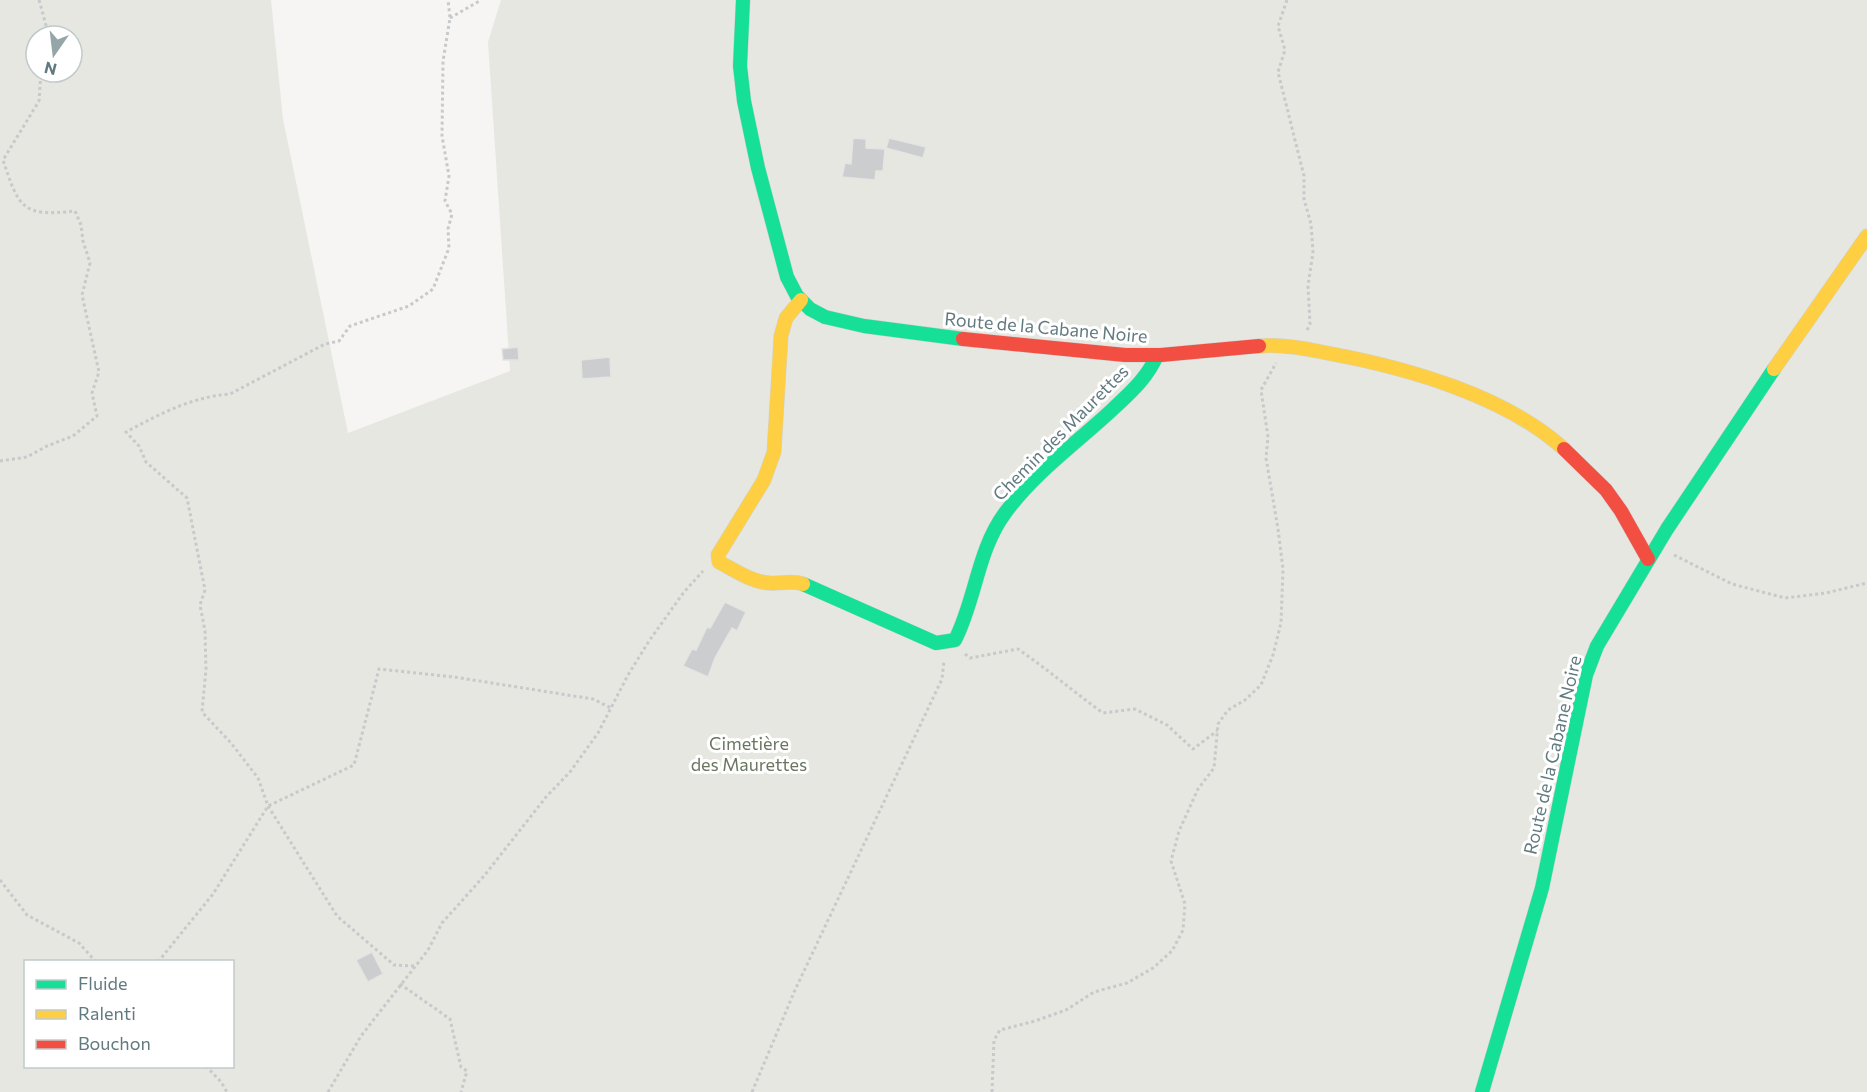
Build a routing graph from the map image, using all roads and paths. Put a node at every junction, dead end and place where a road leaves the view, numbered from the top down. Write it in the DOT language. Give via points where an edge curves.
graph roads {
  1 [pos="39,0"];
  2 [pos="448,0"];
  3 [pos="481,0"];
  4 [pos="743,0"];
  5 [pos="1287,0"];
  6 [pos="450,18"];
  7 [pos="46,24"];
  8 [pos="40,84"];
  9 [pos="1867,236"];
  10 [pos="801,300"];
  11 [pos="1295,348"];
  12 [pos="1157,355"];
  13 [pos="0,460"];
  14 [pos="1657,546"];
  15 [pos="718,555"];
  16 [pos="1648,559"];
  17 [pos="1867,583"];
  18 [pos="946,641"];
  19 [pos="611,708"];
  20 [pos="1217,731"];
  21 [pos="268,806"];
  22 [pos="0,880"];
  23 [pos="94,960"];
  24 [pos="160,960"];
  25 [pos="414,966"];
  26 [pos="400,984"];
  27 [pos="208,1068"];
  28 [pos="227,1092"];
  29 [pos="328,1092"];
  30 [pos="461,1092"];
  31 [pos="752,1092"];
  32 [pos="992,1092"];
  33 [pos="1482,1092"];
  1 -- 7 [label="path"];
  2 -- 6 [label="path"];
  3 -- 6 [label="path"];
  4 -- 10 [label="street, Route de la Cabane Noire" via="740,66 744,101 779,254"];
  5 -- 11 [label="path" via="1278,26 1285,50 1278,72 1304,176 1313,252 1308,286 1310,324"];
  6 -- 21 [label="path" via="443,61 442,136 449,176 445,201 452,214 449,249 433,289 409,306 350,326 339,341 325,344 230,394 172,407 126,432 139,446 146,462 187,498 205,590 200,604 206,669 202,712 258,778"];
  8 -- 13 [label="path" via="39,100 3,160 23,206 39,213 75,211 81,225 90,263 82,295 99,372 93,393 96,416 73,436 27,457"];
  9 -- 14 [label="street"];
  10 -- 12 [label="street, Route de la Cabane Noire" via="825,317 864,326 960,339"];
  10 -- 15 [label="street" via="786,318 781,336 774,452 764,480"];
  11 -- 12 [label="street, Route de la Cabane Noire" via="1272,345"];
  11 -- 16 [label="street, Route de la Cabane Noire" via="1424,375 1530,424 1560,445 1606,490"];
  11 -- 20 [label="path" via="1275,364 1261,390 1268,437 1266,458 1283,569 1281,623 1261,685 1228,710"];
  12 -- 18 [label="street, Chemin des Maurettes" via="1136,386 1047,468 994,528 966,616 955,640"];
  14 -- 16 [label="street"];
  14 -- 17 [label="path" via="1732,584 1785,598"];
  15 -- 18 [label="street" via="719,562 749,577 813,587 925,639"];
  15 -- 19 [label="path" via="684,592"];
  16 -- 33 [label="street, Route de la Cabane Noire" via="1597,646 1586,675 1542,888"];
  18 -- 20 [label="path" via="970,658 1018,649 1103,712 1135,709 1167,725 1193,749"];
  18 -- 31 [label="path" via="942,679 795,990"];
  19 -- 21 [label="path" via="593,699 379,669 354,765"];
  19 -- 25 [label="path" via="570,772 442,923 428,950"];
  20 -- 32 [label="path" via="1214,768 1188,809 1171,861 1185,904 1182,930 1172,951 1153,968 1127,982 1094,992 1066,1010 1000,1030 994,1041"];
  21 -- 24 [label="path" via="213,894"];
  21 -- 25 [label="path" via="337,916 394,965"];
  22 -- 23 [label="path" via="27,915 79,943"];
  25 -- 26 [label="path"];
  26 -- 29 [label="path" via="361,1036"];
  26 -- 30 [label="path" via="450,1019 461,1067 467,1071"];
  27 -- 28 [label="path"];
}
